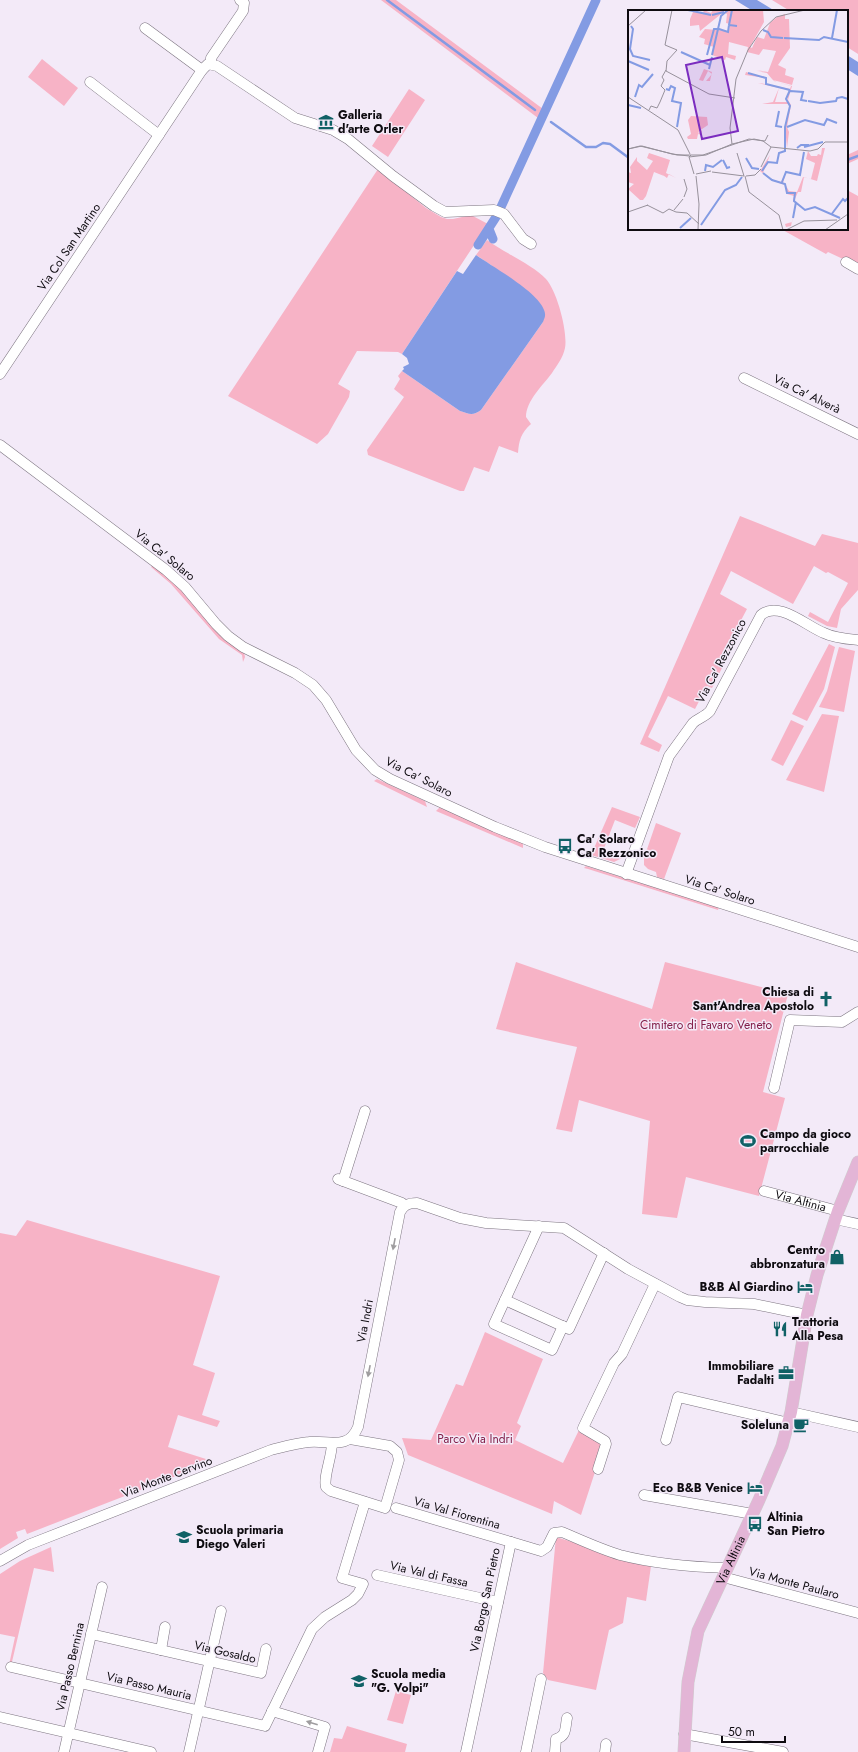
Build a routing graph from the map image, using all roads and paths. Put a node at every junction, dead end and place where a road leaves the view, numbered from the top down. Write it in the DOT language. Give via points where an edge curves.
graph roads {
  1 [pos="240,0"];
  2 [pos="145,28"];
  3 [pos="207,67"];
  4 [pos="90,82"];
  5 [pos="159,135"];
  6 [pos="531,244"];
  7 [pos="846,262"];
  8 [pos="858,269"];
  9 [pos="0,374"];
  10 [pos="744,378"];
  11 [pos="858,434"];
  12 [pos="0,445"];
  13 [pos="858,640"];
  14 [pos="626,874"];
  15 [pos="858,947"];
  16 [pos="858,1012"];
  17 [pos="774,1088"];
  18 [pos="365,1110"];
  19 [pos="858,1162"];
  20 [pos="764,1191"];
  21 [pos="404,1206"];
  22 [pos="836,1215"];
  23 [pos="858,1224"];
  24 [pos="539,1226"];
  25 [pos="604,1253"];
  26 [pos="655,1284"];
  27 [pos="505,1300"];
  28 [pos="807,1315"];
  29 [pos="563,1326"];
  30 [pos="790,1418"];
  31 [pos="858,1428"];
  32 [pos="350,1439"];
  33 [pos="666,1440"];
  34 [pos="332,1443"];
  35 [pos="598,1469"];
  36 [pos="644,1495"];
  37 [pos="365,1502"];
  38 [pos="396,1508"];
  39 [pos="753,1514"];
  40 [pos="511,1542"];
  41 [pos="0,1561"];
  42 [pos="725,1573"];
  43 [pos="377,1575"];
  44 [pos="102,1587"];
  45 [pos="498,1602"];
  46 [pos="221,1611"];
  47 [pos="858,1613"];
  48 [pos="165,1627"];
  49 [pos="91,1634"];
  50 [pos="266,1649"];
  51 [pos="160,1650"];
  52 [pos="210,1661"];
  53 [pos="11,1667"];
  54 [pos="541,1679"];
  55 [pos="80,1683"];
  56 [pos="198,1711"];
  57 [pos="272,1711"];
  58 [pos="0,1717"];
  59 [pos="567,1718"];
  60 [pos="68,1733"];
  61 [pos="684,1734"];
  62 [pos="133,1750"];
  63 [pos="64,1752"];
  64 [pos="151,1752"];
  65 [pos="189,1752"];
  66 [pos="318,1752"];
  67 [pos="466,1752"];
  68 [pos="526,1752"];
  69 [pos="555,1752"];
  70 [pos="684,1752"];
  71 [pos="783,1752"];
  1 -- 3 [label="street, Via Col San Martino" via="244,4 243,11"];
  2 -- 3 [label="street"];
  3 -- 5 [label="street, Via Col San Martino"];
  3 -- 6 [label="street" via="217,66 295,118 333,130 348,139 393,176 445,212 494,210 504,214 523,239"];
  4 -- 5 [label="street"];
  5 -- 9 [label="street, Via Col San Martino"];
  7 -- 8 [label="street"];
  10 -- 11 [label="street, Via Ca' Alverà"];
  12 -- 14 [label="street, Via Ca' Solaro" via="166,570 185,587 228,636 243,647 313,685 326,700 352,744 375,770 495,827"];
  13 -- 14 [label="street, Via Ca' Rezzonico" via="824,633 778,610 769,610 761,615 710,711 693,724 669,756"];
  14 -- 15 [label="street, Via Ca' Solaro"];
  16 -- 17 [label="street" via="842,1022 790,1020"];
  18 -- 21 [label="street" via="340,1180 402,1202"];
  19 -- 22 [label="main road, Via Altinia"];
  20 -- 22 [label="street, Via Altinia"];
  21 -- 24 [label="street" via="416,1203 473,1220"];
  21 -- 32 [label="street, Via Indri, one-way" via="399,1217 358,1426"];
  22 -- 23 [label="street"];
  22 -- 28 [label="main road, Via Altinia"];
  24 -- 25 [label="street" via="564,1228"];
  24 -- 27 [label="street"];
  25 -- 26 [label="street"];
  25 -- 29 [label="street" via="569,1329"];
  26 -- 28 [label="street" via="688,1300 754,1304"];
  26 -- 35 [label="street" via="583,1428 605,1441"];
  27 -- 29 [label="street"];
  27 -- 29 [label="street" via="494,1324 552,1350"];
  28 -- 30 [label="main road, Via Altinia"];
  30 -- 31 [label="street"];
  30 -- 33 [label="street" via="678,1397"];
  30 -- 39 [label="main road, Via Altinia" via="779,1454"];
  32 -- 34 [label="street, Via Monte Cervino"];
  32 -- 37 [label="street" via="390,1446 399,1456 385,1508"];
  34 -- 37 [label="street" via="326,1487"];
  34 -- 41 [label="street, Via Monte Cervino" via="309,1442 271,1450 28,1545"];
  36 -- 39 [label="street"];
  37 -- 57 [label="street" via="342,1578 363,1584 352,1600 325,1617 312,1629"];
  38 -- 40 [label="street, Via Val Fiorentina"];
  39 -- 42 [label="main road, Via Altinia"];
  40 -- 42 [label="street, Via Borgo San Pietro" via="541,1551 545,1550 554,1533 562,1532 630,1557"];
  40 -- 45 [label="street, Via Borgo San Pietro"];
  42 -- 47 [label="street, Via Monte Paularo"];
  42 -- 61 [label="main road, Via Altinia" via="703,1618 695,1643 688,1682"];
  43 -- 45 [label="street, Via Val di Fassa"];
  44 -- 49 [label="street, Via Passo Bernina"];
  45 -- 67 [label="street, Via Borgo San Pietro"];
  46 -- 52 [label="street"];
  48 -- 51 [label="street"];
  49 -- 51 [label="street, Via Gosaldo"];
  49 -- 55 [label="street, Via Passo Bernina"];
  50 -- 52 [label="street, Via Gosaldo" via="261,1673"];
  51 -- 52 [label="street, Via Gosaldo"];
  52 -- 56 [label="street"];
  53 -- 55 [label="street, Via Passo Mauria"];
  54 -- 68 [label="street"];
  55 -- 56 [label="street, Via Passo Mauria"];
  55 -- 60 [label="street, Via Passo Bernina"];
  56 -- 57 [label="street, Via Passo Mauria" via="265,1726"];
  56 -- 65 [label="street"];
  66 -- 57 [label="street, one-way" via="325,1727"];
  58 -- 60 [label="street"];
  59 -- 69 [label="street" via="564,1734 556,1739"];
  60 -- 62 [label="street"];
  60 -- 63 [label="street, Via Passo Bernina"];
  61 -- 70 [label="main road, Via Altinia"];
  61 -- 71 [label="street"];
  62 -- 64 [label="street"];
}
